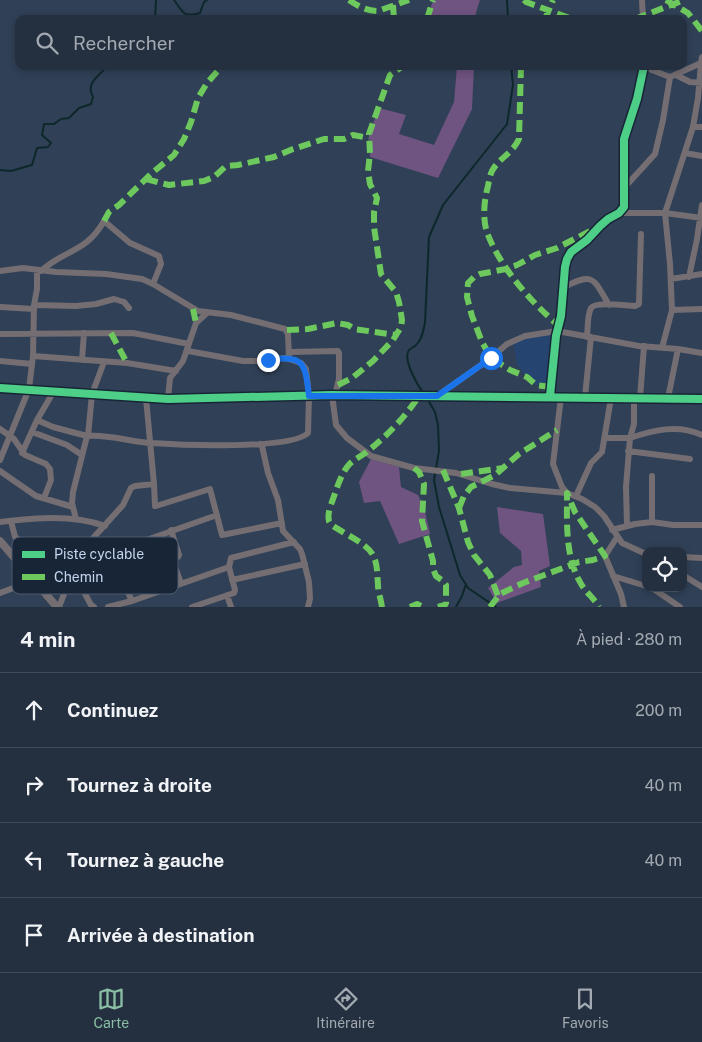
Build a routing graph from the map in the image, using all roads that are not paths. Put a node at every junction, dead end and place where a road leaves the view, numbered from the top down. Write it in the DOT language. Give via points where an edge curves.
graph roads {
  1 [pos="642,0"];
  2 [pos="643,15"];
  3 [pos="701,60"];
  4 [pos="687,68"];
  5 [pos="643,70"];
  6 [pos="654,70"];
  7 [pos="684,70"];
  8 [pos="673,76"];
  9 [pos="701,83"];
  10 [pos="692,127"];
  11 [pos="702,127"];
  12 [pos="685,153"];
  13 [pos="702,156"];
  14 [pos="624,188"];
  15 [pos="702,205"];
  16 [pos="619,213"];
  17 [pos="664,213"];
  18 [pos="701,218"];
  19 [pos="641,234"];
  20 [pos="39,270"];
  21 [pos="0,271"];
  22 [pos="702,274"];
  23 [pos="689,277"];
  24 [pos="671,279"];
  25 [pos="153,284"];
  26 [pos="564,288"];
  27 [pos="609,305"];
  28 [pos="0,307"];
  29 [pos="34,307"];
  30 [pos="129,308"];
  31 [pos="702,309"];
  32 [pos="672,310"];
  33 [pos="207,313"];
  34 [pos="557,331"];
  35 [pos="34,332"];
  36 [pos="84,333"];
  37 [pos="0,334"];
  38 [pos="589,337"];
  39 [pos="644,346"];
  40 [pos="188,347"];
  41 [pos="662,348"];
  42 [pos="678,349"];
  43 [pos="702,353"];
  44 [pos="290,355"];
  45 [pos="33,356"];
  46 [pos="82,360"];
  47 [pos="0,361"];
  48 [pos="104,362"];
  49 [pos="32,364"];
  50 [pos="176,371"];
  51 [pos="0,388"];
  52 [pos="29,390"];
  53 [pos="54,391"];
  54 [pos="92,394"];
  55 [pos="333,395"];
  56 [pos="309,396"];
  57 [pos="437,396"];
  58 [pos="550,396"];
  59 [pos="561,397"];
  60 [pos="585,397"];
  61 [pos="146,398"];
  62 [pos="611,398"];
  63 [pos="637,398"];
  64 [pos="668,398"];
  65 [pos="168,399"];
  66 [pos="702,399"];
  67 [pos="37,420"];
  68 [pos="0,429"];
  69 [pos="32,432"];
  70 [pos="702,435"];
  71 [pos="10,436"];
  72 [pos="87,436"];
  73 [pos="606,438"];
  74 [pos="630,438"];
  75 [pos="151,443"];
  76 [pos="260,444"];
  77 [pos="628,451"];
  78 [pos="22,453"];
  79 [pos="82,455"];
  80 [pos="690,459"];
  81 [pos="0,460"];
  82 [pos="0,471"];
  83 [pos="652,476"];
  84 [pos="154,484"];
  85 [pos="567,493"];
  86 [pos="576,496"];
  87 [pos="44,498"];
  88 [pos="73,507"];
  89 [pos="216,515"];
  90 [pos="76,519"];
  91 [pos="11,521"];
  92 [pos="0,522"];
  93 [pos="652,522"];
  94 [pos="282,523"];
  95 [pos="702,525"];
  96 [pos="105,526"];
  97 [pos="627,526"];
  98 [pos="171,530"];
  99 [pos="612,530"];
  100 [pos="15,537"];
  101 [pos="94,537"];
  102 [pos="152,537"];
  103 [pos="173,537"];
  104 [pos="617,537"];
  105 [pos="0,540"];
  106 [pos="294,542"];
  107 [pos="642,552"];
  108 [pos="12,554"];
  109 [pos="687,556"];
  110 [pos="702,558"];
  111 [pos="304,564"];
  112 [pos="229,566"];
  113 [pos="178,575"];
  114 [pos="613,576"];
  115 [pos="687,578"];
  116 [pos="232,580"];
  117 [pos="181,583"];
  118 [pos="178,584"];
  119 [pos="642,585"];
  120 [pos="702,587"];
  121 [pos="12,589"];
  122 [pos="658,592"];
  123 [pos="0,593"];
  124 [pos="47,594"];
  125 [pos="64,594"];
  126 [pos="85,594"];
  127 [pos="129,594"];
  128 [pos="151,594"];
  129 [pos="227,595"];
  130 [pos="132,601"];
  131 [pos="58,607"];
  132 [pos="94,607"];
  133 [pos="108,607"];
  134 [pos="192,607"];
  135 [pos="231,607"];
  136 [pos="308,607"];
  137 [pos="624,607"];
  138 [pos="680,607"];
  1 -- 2 [label="street"];
  3 -- 4 [label="street"];
  3 -- 9 [label="street"];
  5 -- 14 [label="street" via="624,139"];
  6 -- 8 [label="street"];
  7 -- 8 [label="street"];
  8 -- 9 [label="street"];
  8 -- 14 [label="street" via="655,154"];
  9 -- 10 [label="street"];
  10 -- 11 [label="street"];
  10 -- 12 [label="street"];
  12 -- 13 [label="street"];
  12 -- 17 [label="street"];
  14 -- 16 [label="street" via="624,207"];
  15 -- 18 [label="street"];
  16 -- 17 [label="street"];
  16 -- 26 [label="street" via="571,252 564,267"];
  17 -- 18 [label="street"];
  17 -- 24 [label="street"];
  18 -- 23 [label="street"];
  19 -- 27 [label="street" via="639,304"];
  20 -- 21 [label="street" via="16,268"];
  20 -- 25 [label="street" via="121,275"];
  20 -- 25 [label="street" via="88,243 104,222 130,243 159,256 161,264"];
  20 -- 29 [label="street"];
  22 -- 23 [label="street"];
  23 -- 24 [label="street"];
  24 -- 32 [label="street"];
  25 -- 33 [label="street" via="193,309"];
  26 -- 27 [label="street" via="578,280 590,279"];
  26 -- 34 [label="street"];
  27 -- 38 [label="street" via="592,307"];
  28 -- 29 [label="street"];
  29 -- 30 [label="street" via="76,306 114,299 124,302"];
  29 -- 35 [label="street"];
  31 -- 32 [label="street"];
  32 -- 41 [label="street"];
  33 -- 40 [label="street" via="196,323"];
  33 -- 44 [label="street" via="231,315 285,329"];
  34 -- 38 [label="street"];
  34 -- 57 [label="street" via="536,333 512,341"];
  34 -- 58 [label="street"];
  35 -- 36 [label="street"];
  35 -- 37 [label="street"];
  35 -- 45 [label="street"];
  36 -- 40 [label="street" via="133,333"];
  36 -- 46 [label="street"];
  38 -- 39 [label="street"];
  38 -- 60 [label="street"];
  39 -- 41 [label="street"];
  39 -- 63 [label="street"];
  40 -- 44 [label="street" via="249,361"];
  40 -- 50 [label="street"];
  41 -- 42 [label="street"];
  42 -- 43 [label="street"];
  42 -- 64 [label="street"];
  44 -- 55 [label="street" via="338,350 340,372"];
  44 -- 56 [label="street" via="306,369"];
  45 -- 46 [label="street"];
  45 -- 49 [label="street"];
  46 -- 48 [label="street"];
  47 -- 49 [label="street"];
  48 -- 50 [label="street"];
  48 -- 54 [label="street"];
  49 -- 52 [label="street"];
  50 -- 65 [label="street" via="170,378"];
  51 -- 52 [label="street"];
  52 -- 53 [label="street"];
  52 -- 71 [label="street"];
  53 -- 54 [label="street"];
  53 -- 67 [label="street"];
  54 -- 61 [label="street"];
  54 -- 72 [label="street"];
  55 -- 56 [label="street"];
  55 -- 57 [label="street"];
  55 -- 85 [label="street" via="336,425 371,456 414,468 456,473 501,486"];
  56 -- 65 [label="street"];
  56 -- 76 [label="street" via="307,435"];
  57 -- 58 [label="street"];
  58 -- 59 [label="street"];
  59 -- 60 [label="street"];
  59 -- 85 [label="street" via="553,464"];
  60 -- 62 [label="street"];
  61 -- 65 [label="street"];
  61 -- 75 [label="street"];
  62 -- 63 [label="street"];
  62 -- 73 [label="street"];
  63 -- 64 [label="street"];
  63 -- 74 [label="street"];
  64 -- 66 [label="street"];
  67 -- 69 [label="street"];
  67 -- 72 [label="street"];
  68 -- 71 [label="street"];
  69 -- 78 [label="street"];
  69 -- 79 [label="street" via="68,445"];
  70 -- 74 [label="street" via="659,429"];
  71 -- 78 [label="street"];
  71 -- 81 [label="street"];
  72 -- 75 [label="street"];
  72 -- 79 [label="street"];
  73 -- 74 [label="street"];
  73 -- 86 [label="street" via="602,454 591,463"];
  74 -- 77 [label="street"];
  75 -- 76 [label="street"];
  75 -- 84 [label="street"];
  76 -- 94 [label="street"];
  77 -- 80 [label="street"];
  77 -- 97 [label="street"];
  78 -- 87 [label="street" via="50,469 51,480"];
  79 -- 88 [label="street" via="73,492"];
  82 -- 87 [label="street" via="29,492"];
  83 -- 93 [label="street"];
  84 -- 89 [label="street" via="155,506 210,489"];
  84 -- 96 [label="street" via="132,487 123,505"];
  85 -- 86 [label="street"];
  86 -- 99 [label="street" via="595,507"];
  87 -- 88 [label="street"];
  88 -- 90 [label="street"];
  89 -- 94 [label="street" via="222,535"];
  89 -- 98 [label="street"];
  90 -- 91 [label="street"];
  90 -- 96 [label="street"];
  91 -- 92 [label="street"];
  91 -- 100 [label="street"];
  93 -- 95 [label="street"];
  93 -- 97 [label="street"];
  94 -- 106 [label="street" via="285,534"];
  96 -- 101 [label="street"];
  97 -- 99 [label="street"];
  98 -- 102 [label="street"];
  98 -- 103 [label="street"];
  99 -- 104 [label="street"];
  104 -- 107 [label="street" via="622,544"];
  104 -- 114 [label="street" via="605,556"];
  105 -- 108 [label="street"];
  106 -- 111 [label="street" via="300,548"];
  106 -- 112 [label="street" via="233,557"];
  109 -- 110 [label="street"];
  111 -- 116 [label="street"];
  111 -- 136 [label="street" via="310,587"];
  112 -- 116 [label="street"];
  112 -- 117 [label="street"];
  113 -- 117 [label="street"];
  114 -- 119 [label="street"];
  114 -- 137 [label="street"];
  115 -- 120 [label="street"];
  116 -- 129 [label="street" via="234,591"];
  117 -- 118 [label="street"];
  121 -- 123 [label="street"];
  122 -- 138 [label="street"];
  124 -- 131 [label="street"];
  125 -- 131 [label="street"];
  126 -- 132 [label="street"];
  127 -- 130 [label="street"];
  128 -- 130 [label="street"];
  129 -- 134 [label="street"];
  129 -- 135 [label="street"];
  130 -- 133 [label="street"];
}
